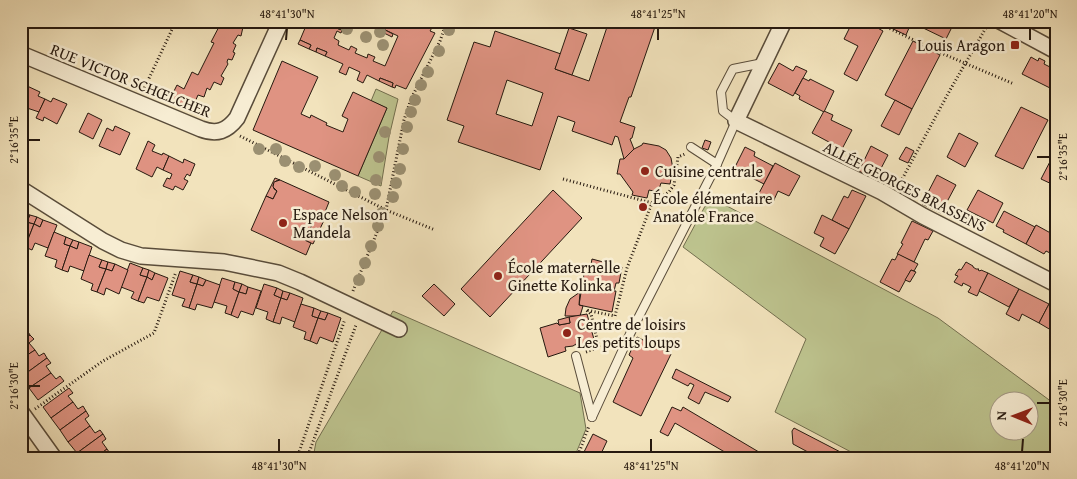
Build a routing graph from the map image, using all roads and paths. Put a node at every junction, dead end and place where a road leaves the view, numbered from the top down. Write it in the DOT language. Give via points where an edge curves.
graph roads {
  1 [pos="176,21"];
  2 [pos="281,21"];
  3 [pos="448,21"];
  4 [pos="784,21"];
  5 [pos="874,21"];
  6 [pos="990,21"];
  7 [pos="1000,21"];
  8 [pos="1056,51"];
  9 [pos="21,54"];
  10 [pos="764,63"];
  11 [pos="965,64"];
  12 [pos="1014,84"];
  13 [pos="137,103"];
  14 [pos="736,121"];
  15 [pos="226,129"];
  16 [pos="693,148"];
  17 [pos="716,164"];
  18 [pos="563,179"];
  19 [pos="21,189"];
  20 [pos="892,197"];
  21 [pos="652,203"];
  22 [pos="386,210"];
  23 [pos="435,230"];
  24 [pos="180,259"];
  25 [pos="1056,284"];
  26 [pos="354,288"];
  27 [pos="355,308"];
  28 [pos="399,329"];
  29 [pos="576,356"];
  30 [pos="23,414"];
  31 [pos="592,417"];
  32 [pos="54,458"];
  33 [pos="297,458"];
  34 [pos="307,458"];
  35 [pos="577,458"];
  1 -- 13 [label="path"];
  2 -- 15 [label="street, RUE VICTOR SCHŒLCHER" via="237,118"];
  3 -- 22 [label="path" via="404,120"];
  4 -- 10 [label="street"];
  5 -- 11 [label="path"];
  6 -- 11 [label="path"];
  7 -- 8 [label="street"];
  9 -- 13 [label="street, RUE VICTOR SCHŒLCHER"];
  10 -- 14 [label="street"];
  10 -- 14 [label="lane" via="733,70 721,92 723,111"];
  11 -- 12 [label="path"];
  11 -- 20 [label="path"];
  13 -- 15 [label="street, RUE VICTOR SCHŒLCHER" via="207,131"];
  14 -- 17 [label="lane"];
  14 -- 20 [label="street, ALLÉE GEORGES BRASSENS"];
  15 -- 22 [label="path"];
  16 -- 17 [label="lane"];
  16 -- 21 [label="path" via="678,157 674,185 669,192"];
  17 -- 31 [label="lane"];
  18 -- 21 [label="path"];
  19 -- 24 [label="street" via="121,250 141,256"];
  20 -- 25 [label="street, ALLÉE GEORGES BRASSENS"];
  21 -- 29 [label="path" via="627,268 615,316 586,310 591,314 599,347"];
  22 -- 23 [label="path"];
  22 -- 26 [label="path"];
  24 -- 27 [label="street" via="224,262 278,273"];
  24 -- 30 [label="path" via="154,333 102,361"];
  27 -- 28 [label="street"];
  27 -- 33 [label="path"];
  27 -- 34 [label="path"];
  29 -- 31 [label="lane"];
  30 -- 32 [label="street"];
  31 -- 35 [label="path"];
}
